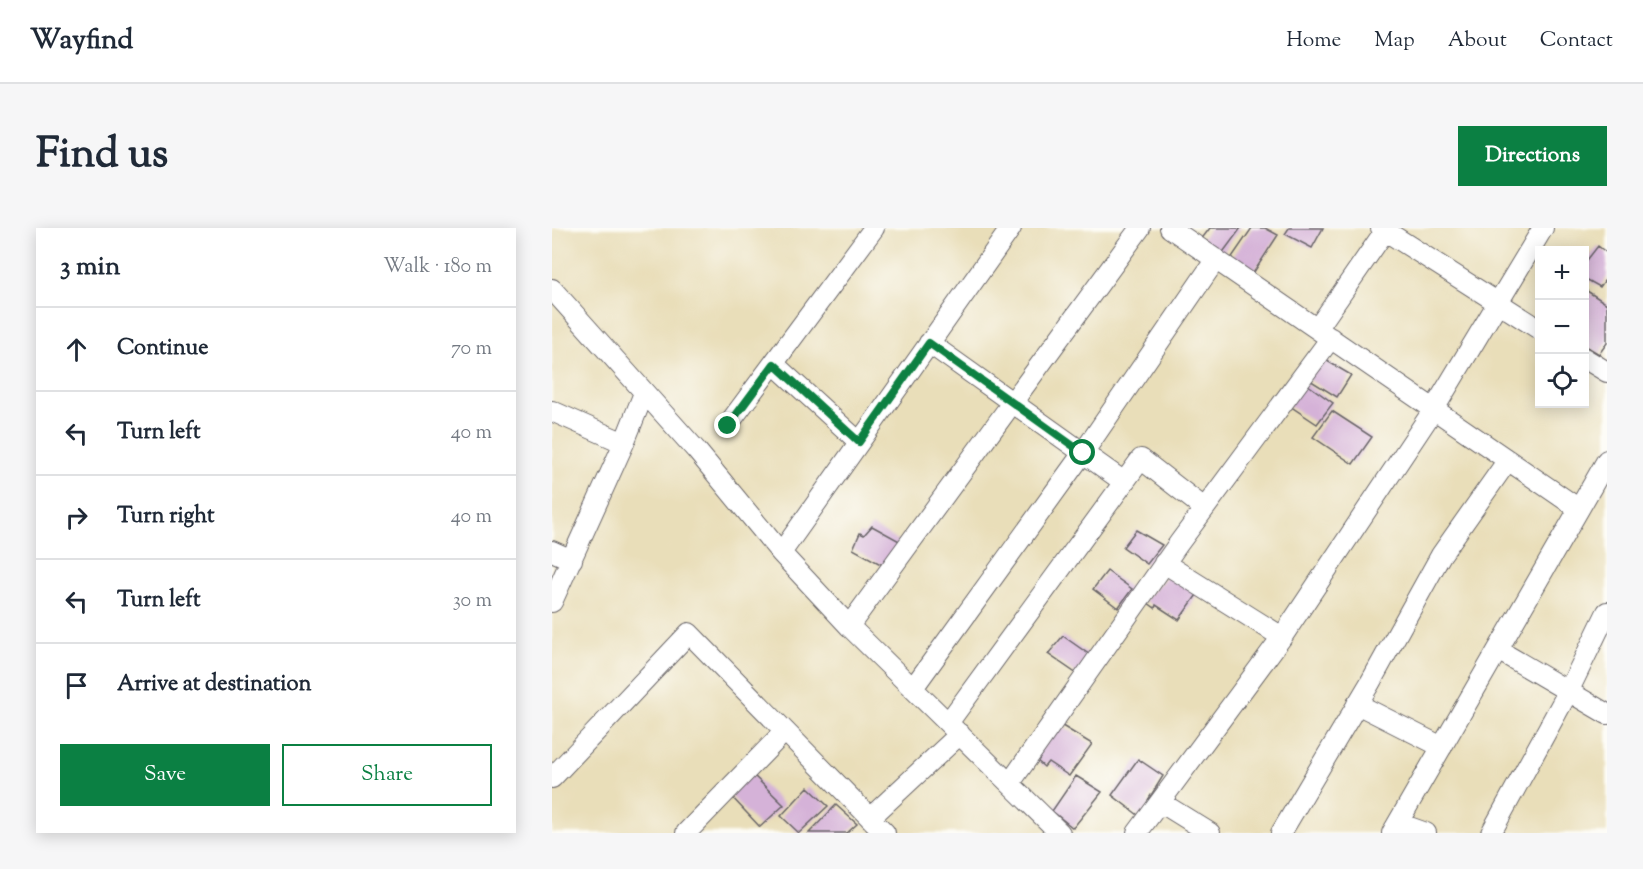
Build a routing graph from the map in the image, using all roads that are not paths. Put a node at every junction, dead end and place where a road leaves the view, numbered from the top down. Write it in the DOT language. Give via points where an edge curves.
graph roads {
  1 [pos="874,228"];
  2 [pos="1011,228"];
  3 [pos="1140,228"];
  4 [pos="1170,228"];
  5 [pos="1543,228"];
  6 [pos="1384,229"];
  7 [pos="1216,259"];
  8 [pos="552,289"];
  9 [pos="1497,302"];
  10 [pos="1535,326"];
  11 [pos="1324,334"];
  12 [pos="929,343"];
  13 [pos="1589,361"];
  14 [pos="774,364"];
  15 [pos="1607,372"];
  16 [pos="644,393"];
  17 [pos="1013,402"];
  18 [pos="1434,410"];
  19 [pos="552,411"];
  20 [pos="728,426"];
  21 [pos="859,442"];
  22 [pos="624,443"];
  23 [pos="1083,453"];
  24 [pos="1508,460"];
  25 [pos="1607,460"];
  26 [pos="1124,482"];
  27 [pos="1204,508"];
  28 [pos="1579,509"];
  29 [pos="552,551"];
  30 [pos="781,553"];
  31 [pos="572,560"];
  32 [pos="1164,563"];
  33 [pos="552,602"];
  34 [pos="1607,612"];
  35 [pos="849,626"];
  36 [pos="1282,637"];
  37 [pos="1498,650"];
  38 [pos="913,688"];
  39 [pos="1568,692"];
  40 [pos="1357,704"];
  41 [pos="1607,714"];
  42 [pos="954,729"];
  43 [pos="785,731"];
  44 [pos="1442,747"];
  45 [pos="552,777"];
  46 [pos="1010,783"];
  47 [pos="1160,802"];
  48 [pos="870,818"];
  49 [pos="1395,828"];
  50 [pos="693,830"];
  51 [pos="885,833"];
  52 [pos="1060,833"];
  53 [pos="1137,833"];
  54 [pos="1210,833"];
  55 [pos="1281,833"];
  56 [pos="1426,833"];
  57 [pos="1491,833"];
  1 -- 14 [label="street"];
  2 -- 12 [label="street"];
  3 -- 17 [label="street"];
  4 -- 7 [label="street"];
  5 -- 9 [label="street"];
  6 -- 9 [label="street"];
  6 -- 11 [label="street"];
  7 -- 11 [label="street"];
  7 -- 23 [label="street"];
  8 -- 16 [label="street"];
  9 -- 10 [label="street"];
  9 -- 18 [label="street"];
  11 -- 18 [label="street"];
  11 -- 27 [label="street"];
  12 -- 17 [label="street"];
  12 -- 21 [label="street"];
  13 -- 15 [label="street"];
  14 -- 20 [label="street"];
  14 -- 21 [label="street"];
  16 -- 22 [label="street"];
  16 -- 30 [label="street"];
  17 -- 23 [label="street"];
  17 -- 35 [label="street"];
  18 -- 24 [label="street"];
  18 -- 36 [label="street"];
  19 -- 22 [label="street"];
  21 -- 30 [label="street"];
  22 -- 31 [label="street"];
  23 -- 26 [label="street"];
  23 -- 38 [label="street"];
  24 -- 28 [label="street"];
  24 -- 40 [label="street" via="1441,555"];
  25 -- 28 [label="street"];
  26 -- 27 [label="street" via="1141,459"];
  26 -- 42 [label="street"];
  27 -- 32 [label="street"];
  28 -- 37 [label="street"];
  29 -- 31 [label="street"];
  30 -- 35 [label="street"];
  31 -- 33 [label="street"];
  32 -- 36 [label="street"];
  32 -- 46 [label="street"];
  34 -- 39 [label="street"];
  35 -- 38 [label="street"];
  36 -- 47 [label="street"];
  37 -- 39 [label="street"];
  37 -- 44 [label="street"];
  38 -- 42 [label="street"];
  39 -- 41 [label="street"];
  39 -- 57 [label="street"];
  40 -- 44 [label="street"];
  40 -- 55 [label="street"];
  42 -- 46 [label="street"];
  42 -- 48 [label="street"];
  43 -- 45 [label="street" via="689,633"];
  43 -- 48 [label="street"];
  43 -- 50 [label="street"];
  44 -- 49 [label="street"];
  46 -- 52 [label="street"];
  47 -- 53 [label="street"];
  47 -- 54 [label="street"];
  48 -- 51 [label="street"];
  49 -- 56 [label="street"];
}
